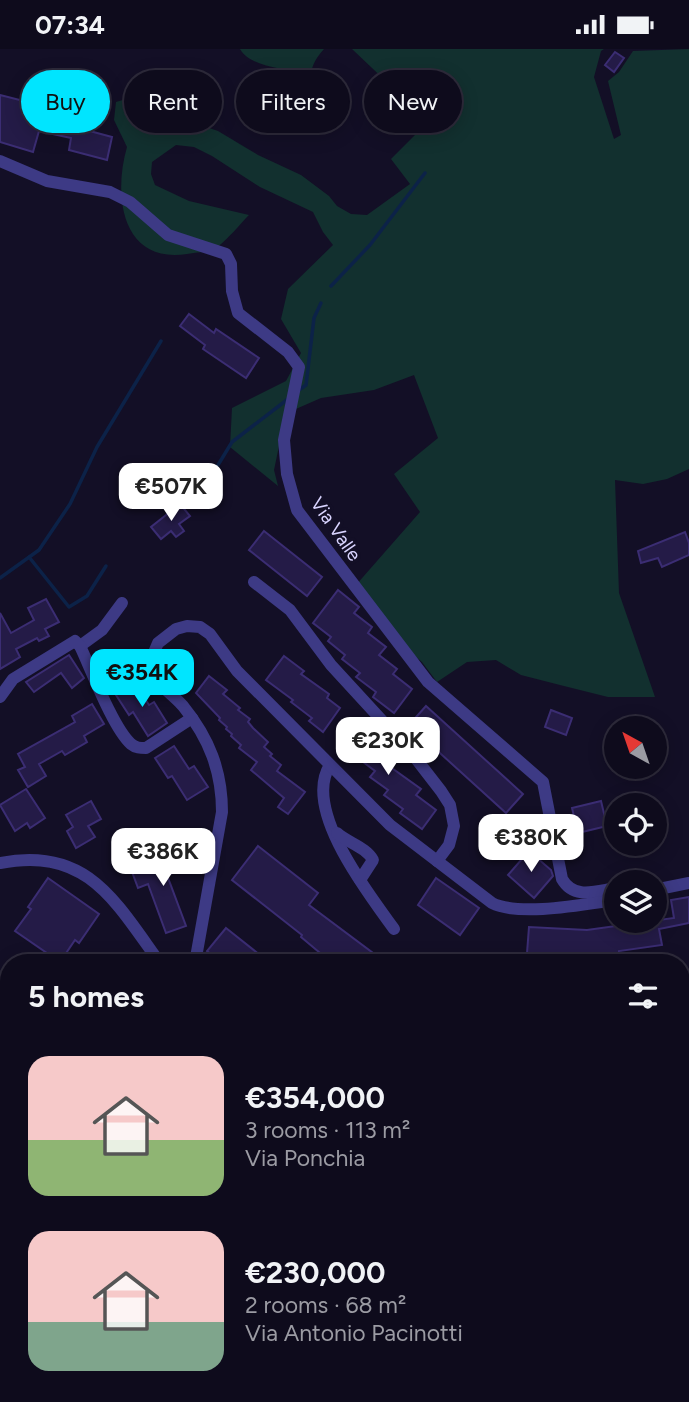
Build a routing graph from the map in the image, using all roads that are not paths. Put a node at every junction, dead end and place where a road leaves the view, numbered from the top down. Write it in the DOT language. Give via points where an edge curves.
graph roads {
  1 [pos="0,161"];
  2 [pos="254,582"];
  3 [pos="122,603"];
  4 [pos="80,646"];
  5 [pos="0,697"];
  6 [pos="192,718"];
  7 [pos="330,765"];
  8 [pos="334,831"];
  9 [pos="437,861"];
  10 [pos="0,863"];
  11 [pos="360,880"];
  12 [pos="689,883"];
  13 [pos="667,887"];
  14 [pos="604,890"];
  15 [pos="604,902"];
  16 [pos="394,929"];
  17 [pos="153,954"];
  18 [pos="197,954"];
  1 -- 14 [label="street, Via Valle" via="47,181 110,192 130,202 168,235 226,254 238,313 299,366 284,440 297,509 428,683 543,782 566,885 575,893"];
  2 -- 9 [label="street" via="290,610 331,665 441,791 450,805 454,826 449,845"];
  3 -- 4 [label="street" via="102,630"];
  4 -- 5 [label="street" via="75,641 26,670"];
  4 -- 6 [label="street" via="104,699 137,748 146,748"];
  6 -- 7 [label="street" via="154,678 149,664 158,643 187,625 210,634 237,671"];
  6 -- 18 [label="street" via="215,757 222,792"];
  7 -- 8 [label="street" via="322,782"];
  7 -- 9 [label="street" via="390,825"];
  8 -- 11 [label="street"];
  8 -- 11 [label="street" via="373,860"];
  9 -- 15 [label="street" via="507,908"];
  10 -- 17 [label="street" via="53,861 90,877 113,899"];
  11 -- 16 [label="street"];
  12 -- 13 [label="street"];
}
